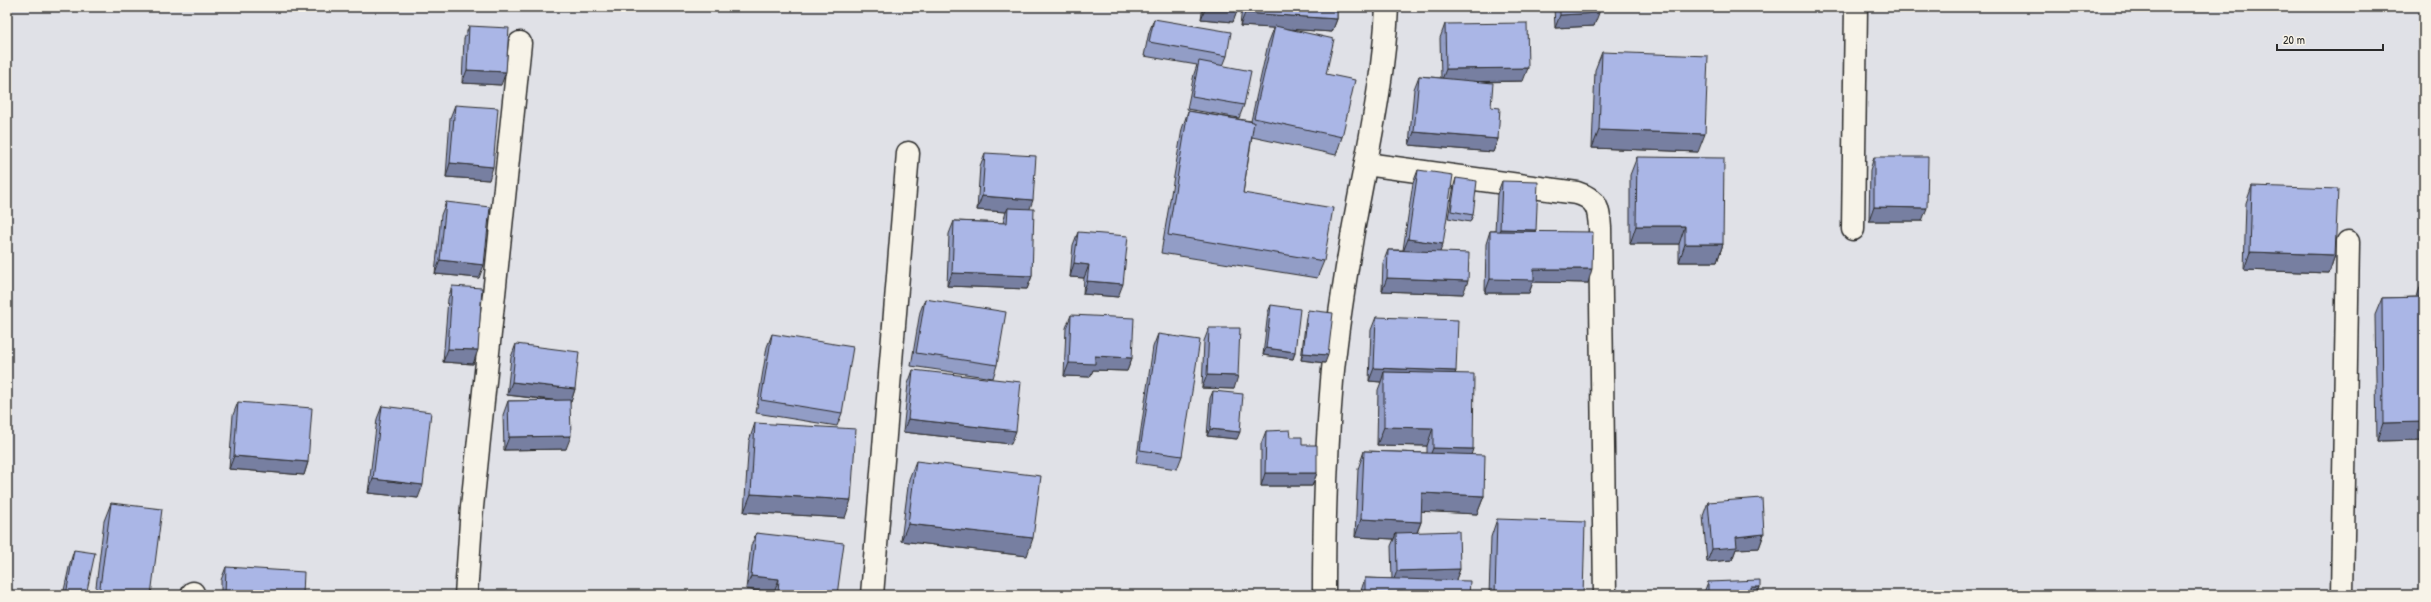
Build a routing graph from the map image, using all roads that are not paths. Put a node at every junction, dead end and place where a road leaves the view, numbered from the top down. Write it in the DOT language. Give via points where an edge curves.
graph roads {
  1 [pos="1387,7"];
  2 [pos="1856,7"];
  3 [pos="520,43"];
  4 [pos="908,153"];
  5 [pos="1366,164"];
  6 [pos="1853,229"];
  7 [pos="2348,242"];
  8 [pos="466,595"];
  9 [pos="872,595"];
  10 [pos="1324,595"];
  11 [pos="1605,595"];
  12 [pos="2342,595"];
  1 -- 5 [label="street" via="1386,37"];
  2 -- 6 [label="street"];
  3 -- 8 [label="street" via="472,506"];
  4 -- 9 [label="street"];
  5 -- 10 [label="street" via="1353,231 1332,379 1324,523"];
  5 -- 11 [label="street" via="1577,193 1589,196 1596,204 1600,228"];
  7 -- 12 [label="street"];
}
